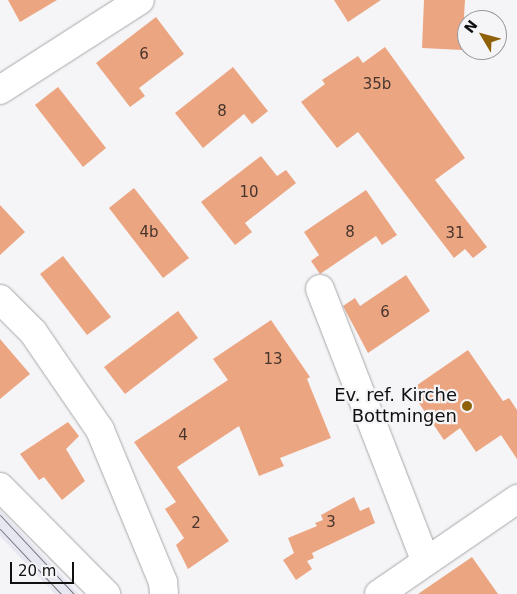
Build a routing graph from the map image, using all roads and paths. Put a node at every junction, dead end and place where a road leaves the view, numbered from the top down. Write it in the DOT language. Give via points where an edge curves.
graph roads {
  1 [pos="140,0"];
  2 [pos="0,90"];
  3 [pos="320,289"];
  4 [pos="0,299"];
  5 [pos="0,487"];
  6 [pos="517,499"];
  7 [pos="425,560"];
  8 [pos="163,588"];
  9 [pos="106,594"];
  10 [pos="379,594"];
  1 -- 2 [label="street"];
  3 -- 7 [label="street"];
  4 -- 8 [label="street" via="33,332 100,430"];
  5 -- 9 [label="street"];
  6 -- 7 [label="street"];
  7 -- 10 [label="street"];
}
